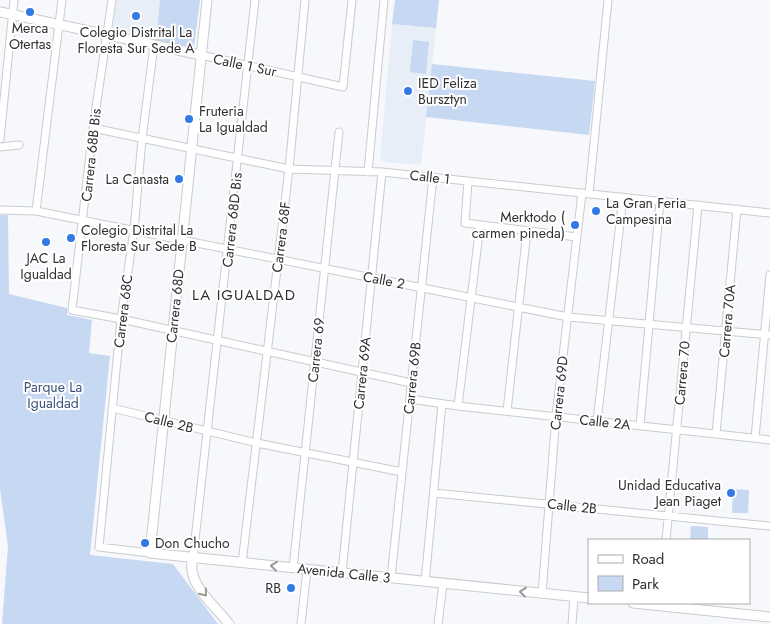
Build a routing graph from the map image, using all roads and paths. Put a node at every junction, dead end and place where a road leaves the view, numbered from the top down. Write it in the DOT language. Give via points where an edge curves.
graph roads {
  1 [pos="14,0"];
  2 [pos="62,0"];
  3 [pos="112,0"];
  4 [pos="207,0"];
  5 [pos="255,0"];
  6 [pos="305,0"];
  7 [pos="352,0"];
  8 [pos="384,0"];
  9 [pos="608,0"];
  10 [pos="0,12"];
  11 [pos="12,14"];
  12 [pos="60,24"];
  13 [pos="106,35"];
  14 [pos="154,45"];
  15 [pos="202,55"];
  16 [pos="249,66"];
  17 [pos="298,77"];
  18 [pos="93,128"];
  19 [pos="340,132"];
  20 [pos="0,139"];
  21 [pos="142,139"];
  22 [pos="19,145"];
  23 [pos="0,147"];
  24 [pos="192,149"];
  25 [pos="239,159"];
  26 [pos="289,169"];
  27 [pos="335,171"];
  28 [pos="368,172"];
  29 [pos="382,172"];
  30 [pos="433,178"];
  31 [pos="468,181"];
  32 [pos="585,193"];
  33 [pos="623,197"];
  34 [pos="660,201"];
  35 [pos="698,205"];
  36 [pos="737,209"];
  37 [pos="0,210"];
  38 [pos="36,211"];
  39 [pos="770,213"];
  40 [pos="84,220"];
  41 [pos="480,225"];
  42 [pos="134,230"];
  43 [pos="527,231"];
  44 [pos="577,237"];
  45 [pos="182,240"];
  46 [pos="229,249"];
  47 [pos="279,259"];
  48 [pos="325,268"];
  49 [pos="770,275"];
  50 [pos="372,278"];
  51 [pos="422,288"];
  52 [pos="471,298"];
  53 [pos="519,307"];
  54 [pos="568,317"];
  55 [pos="121,319"];
  56 [pos="608,320"];
  57 [pos="649,324"];
  58 [pos="686,327"];
  59 [pos="173,330"];
  60 [pos="726,331"];
  61 [pos="767,335"];
  62 [pos="218,341"];
  63 [pos="267,352"];
  64 [pos="315,363"];
  65 [pos="362,374"];
  66 [pos="411,383"];
  67 [pos="410,399"];
  68 [pos="442,404"];
  69 [pos="458,406"];
  70 [pos="112,408"];
  71 [pos="507,411"];
  72 [pos="556,416"];
  73 [pos="164,420"];
  74 [pos="597,421"];
  75 [pos="640,425"];
  76 [pos="677,429"];
  77 [pos="208,432"];
  78 [pos="716,434"];
  79 [pos="755,438"];
  80 [pos="770,440"];
  81 [pos="256,442"];
  82 [pos="305,452"];
  83 [pos="353,462"];
  84 [pos="402,472"];
  85 [pos="434,492"];
  86 [pos="549,504"];
  87 [pos="669,516"];
  88 [pos="770,526"];
  89 [pos="666,539"];
  90 [pos="99,547"];
  91 [pos="150,553"];
  92 [pos="193,558"];
  93 [pos="242,563"];
  94 [pos="293,568"];
  95 [pos="307,570"];
  96 [pos="342,573"];
  97 [pos="391,578"];
  98 [pos="425,582"];
  99 [pos="443,584"];
  100 [pos="542,594"];
  101 [pos="574,597"];
  102 [pos="588,598"];
  103 [pos="660,604"];
  104 [pos="770,617"];
  105 [pos="229,624"];
  106 [pos="301,624"];
  107 [pos="438,624"];
  108 [pos="572,624"];
  1 -- 11 [label="street"];
  2 -- 12 [label="street"];
  3 -- 13 [label="street, Carrera 68B Bis"];
  4 -- 15 [label="street, Carrera 68D"];
  5 -- 16 [label="street, Carrera 68D Bis"];
  6 -- 17 [label="street, Carrera 68F"];
  7 -- 17 [label="street, Calle 1 Sur" via="343,87"];
  8 -- 28 [label="street"];
  9 -- 32 [label="street, Carrera 69D"];
  10 -- 11 [label="street, Calle 1 Sur"];
  11 -- 12 [label="street, Calle 1 Sur"];
  11 -- 20 [label="street"];
  12 -- 13 [label="street, Calle 1 Sur"];
  12 -- 38 [label="street"];
  13 -- 14 [label="street, Calle 1 Sur"];
  13 -- 18 [label="street, Carrera 68B Bis"];
  14 -- 15 [label="street, Calle 1 Sur"];
  14 -- 21 [label="street, Carrera 68C"];
  15 -- 16 [label="street, Calle 1 Sur"];
  15 -- 24 [label="street, Carrera 68D"];
  16 -- 17 [label="street, Calle 1 Sur"];
  16 -- 25 [label="street, Carrera 68D Bis"];
  17 -- 26 [label="street, Carrera 68F"];
  18 -- 21 [label="street, Calle 1"];
  18 -- 40 [label="street, Carrera 68B Bis"];
  19 -- 27 [label="street, Carrera 69"];
  21 -- 24 [label="street, Calle 1"];
  21 -- 42 [label="street, Carrera 68C"];
  22 -- 23 [label="street"];
  24 -- 25 [label="street, Calle 1"];
  24 -- 45 [label="street, Carrera 68D"];
  25 -- 26 [label="street, Calle 1"];
  25 -- 46 [label="street, Carrera 68D Bis"];
  26 -- 27 [label="street, Calle 1"];
  26 -- 47 [label="street, Carrera 68F"];
  27 -- 28 [label="street, Calle 1"];
  27 -- 48 [label="street, Carrera 69"];
  28 -- 29 [label="street, Calle 1"];
  29 -- 30 [label="street, Calle 1"];
  29 -- 50 [label="street, Carrera 69A"];
  30 -- 31 [label="street, Calle 1"];
  30 -- 51 [label="street, Carrera 69B"];
  31 -- 32 [label="street, Calle 1"];
  31 -- 41 [label="street" via="465,223"];
  32 -- 33 [label="street, Calle 1"];
  32 -- 44 [label="street, Carrera 69D"];
  33 -- 34 [label="street, Calle 1"];
  33 -- 56 [label="street"];
  34 -- 35 [label="street, Calle 1"];
  34 -- 57 [label="street"];
  35 -- 36 [label="street, Calle 1"];
  35 -- 58 [label="street, Carrera 70"];
  36 -- 39 [label="street, Calle 1"];
  36 -- 60 [label="street, Carrera 70A"];
  37 -- 38 [label="street, Calle 2"];
  38 -- 40 [label="street, Calle 2"];
  40 -- 42 [label="street, Calle 2"];
  40 -- 55 [label="street, Carrera 68B Bis" via="72,310"];
  41 -- 43 [label="street"];
  41 -- 52 [label="street"];
  42 -- 45 [label="street, Calle 2"];
  42 -- 55 [label="street, Carrera 68C"];
  43 -- 44 [label="street"];
  43 -- 53 [label="street"];
  44 -- 54 [label="street, Carrera 69D"];
  45 -- 46 [label="street, Calle 2"];
  45 -- 59 [label="street, Carrera 68D"];
  46 -- 47 [label="street, Calle 2"];
  46 -- 62 [label="street, Carrera 68D Bis"];
  47 -- 48 [label="street, Calle 2"];
  47 -- 63 [label="street, Carrera 68F"];
  48 -- 50 [label="street, Calle 2"];
  48 -- 64 [label="street, Carrera 69"];
  49 -- 61 [label="street"];
  50 -- 51 [label="street, Calle 2"];
  50 -- 65 [label="street, Carrera 69A"];
  51 -- 52 [label="street, Calle 2"];
  51 -- 66 [label="street, Carrera 69B"];
  52 -- 53 [label="street, Calle 2"];
  52 -- 69 [label="street"];
  53 -- 54 [label="street, Calle 2"];
  53 -- 71 [label="street"];
  54 -- 56 [label="street, Calle 2"];
  54 -- 72 [label="street, Carrera 69D"];
  55 -- 59 [label="street"];
  55 -- 70 [label="street, Carrera 68C"];
  56 -- 57 [label="street, Calle 2"];
  56 -- 74 [label="street"];
  57 -- 58 [label="street, Calle 2"];
  57 -- 75 [label="street"];
  58 -- 60 [label="street, Calle 2"];
  58 -- 76 [label="street, Carrera 70"];
  59 -- 62 [label="street"];
  59 -- 73 [label="street, Carrera 68D"];
  60 -- 61 [label="street, Calle 2"];
  60 -- 78 [label="street, Carrera 70A"];
  61 -- 79 [label="street"];
  62 -- 63 [label="street"];
  62 -- 77 [label="street, Carrera 68D Bis"];
  63 -- 64 [label="street"];
  63 -- 81 [label="street, Carrera 68F"];
  64 -- 65 [label="street"];
  64 -- 82 [label="street, Carrera 69"];
  65 -- 66 [label="street"];
  65 -- 83 [label="street, Carrera 69A"];
  66 -- 67 [label="street, Carrera 69B"];
  67 -- 68 [label="street, Calle 2A"];
  67 -- 84 [label="street, Carrera 69B"];
  68 -- 69 [label="street, Calle 2A"];
  68 -- 85 [label="street"];
  69 -- 71 [label="street, Calle 2A"];
  70 -- 73 [label="street, Calle 2B"];
  70 -- 90 [label="street, Carrera 68C"];
  71 -- 72 [label="street, Calle 2A"];
  72 -- 74 [label="street, Calle 2A"];
  72 -- 86 [label="street, Carrera 69D"];
  73 -- 77 [label="street, Calle 2B"];
  73 -- 91 [label="street, Carrera 68D"];
  74 -- 75 [label="street, Calle 2A"];
  75 -- 76 [label="street, Calle 2A"];
  76 -- 78 [label="street, Calle 2A"];
  76 -- 87 [label="street, Carrera 70"];
  77 -- 81 [label="street, Calle 2B"];
  77 -- 92 [label="street, Carrera 68D Bis"];
  78 -- 79 [label="street, Calle 2A"];
  79 -- 80 [label="street, Calle 2A"];
  81 -- 82 [label="street, Calle 2B"];
  81 -- 93 [label="street, Carrera 68F"];
  82 -- 83 [label="street, Calle 2B"];
  82 -- 94 [label="street, Carrera 69"];
  83 -- 84 [label="street, Calle 2B"];
  83 -- 96 [label="street, Carrera 69A"];
  84 -- 97 [label="street, Carrera 69B"];
  85 -- 86 [label="street, Calle 2B"];
  85 -- 98 [label="street"];
  86 -- 87 [label="street, Calle 2B"];
  86 -- 100 [label="street, Carrera 69D"];
  87 -- 88 [label="street, Calle 2B"];
  87 -- 89 [label="street, Carrera 70"];
  90 -- 91 [label="street, Avenida Calle 3"];
  91 -- 92 [label="street, Avenida Calle 3"];
  92 -- 93 [label="street, Avenida Calle 3"];
  92 -- 105 [label="street, one-way" via="192,576"];
  94 -- 93 [label="street, Avenida Calle 3, one-way"];
  94 -- 95 [label="street, Avenida Calle 3"];
  95 -- 96 [label="street, Avenida Calle 3"];
  95 -- 106 [label="street"];
  96 -- 97 [label="street, Avenida Calle 3"];
  97 -- 98 [label="street, Avenida Calle 3"];
  98 -- 99 [label="street, Avenida Calle 3"];
  100 -- 99 [label="street, Avenida Calle 3, one-way"];
  99 -- 107 [label="street"];
  100 -- 101 [label="street, Avenida Calle 3"];
  101 -- 102 [label="street, Avenida Calle 3"];
  101 -- 108 [label="street"];
  103 -- 104 [label="street"];
}
